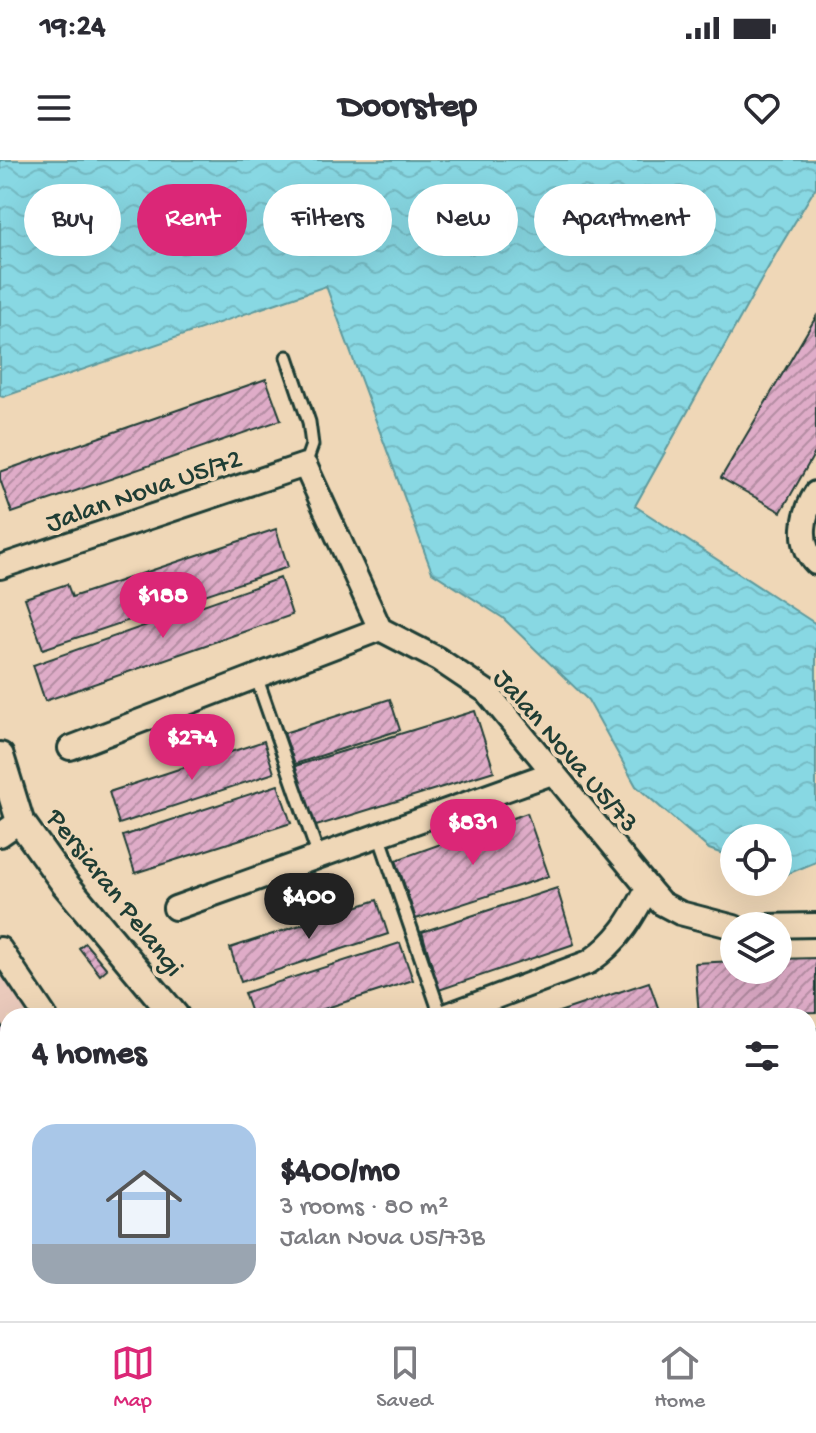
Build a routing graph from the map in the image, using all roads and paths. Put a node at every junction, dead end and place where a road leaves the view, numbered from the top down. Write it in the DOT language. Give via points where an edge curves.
graph roads {
  1 [pos="287,357"];
  2 [pos="305,465"];
  3 [pos="816,493"];
  4 [pos="816,563"];
  5 [pos="0,567"];
  6 [pos="380,629"];
  7 [pos="256,676"];
  8 [pos="70,748"];
  9 [pos="0,756"];
  10 [pos="552,773"];
  11 [pos="10,828"];
  12 [pos="379,835"];
  13 [pos="319,857"];
  14 [pos="648,888"];
  15 [pos="175,908"];
  16 [pos="720,923"];
  17 [pos="792,925"];
  18 [pos="816,925"];
  19 [pos="0,949"];
  20 [pos="6,973"];
  21 [pos="156,1004"];
  22 [pos="38,1008"];
  23 [pos="440,1008"];
  24 [pos="465,1008"];
  1 -- 2 [label="lane" via="309,422 312,445"];
  2 -- 5 [label="street, Jalan Nova U5/72"];
  2 -- 6 [label="street"];
  3 -- 4 [label="street" via="804,523 805,542"];
  6 -- 7 [label="street"];
  6 -- 10 [label="street, Jalan Nova U5/73" via="487,692"];
  7 -- 8 [label="street"];
  7 -- 13 [label="lane"];
  9 -- 11 [label="street, Persiaran Pelangi"];
  10 -- 12 [label="street"];
  10 -- 14 [label="street, Jalan Nova U5/73"];
  11 -- 21 [label="street, Persiaran Pelangi" via="65,884"];
  12 -- 13 [label="street"];
  12 -- 23 [label="lane"];
  13 -- 15 [label="street"];
  14 -- 16 [label="street, Jalan Nova U5/73" via="680,913"];
  14 -- 24 [label="street" via="622,932 589,962"];
  17 -- 18 [label="street"];
  19 -- 20 [label="street"];
  20 -- 22 [label="street"];
}
